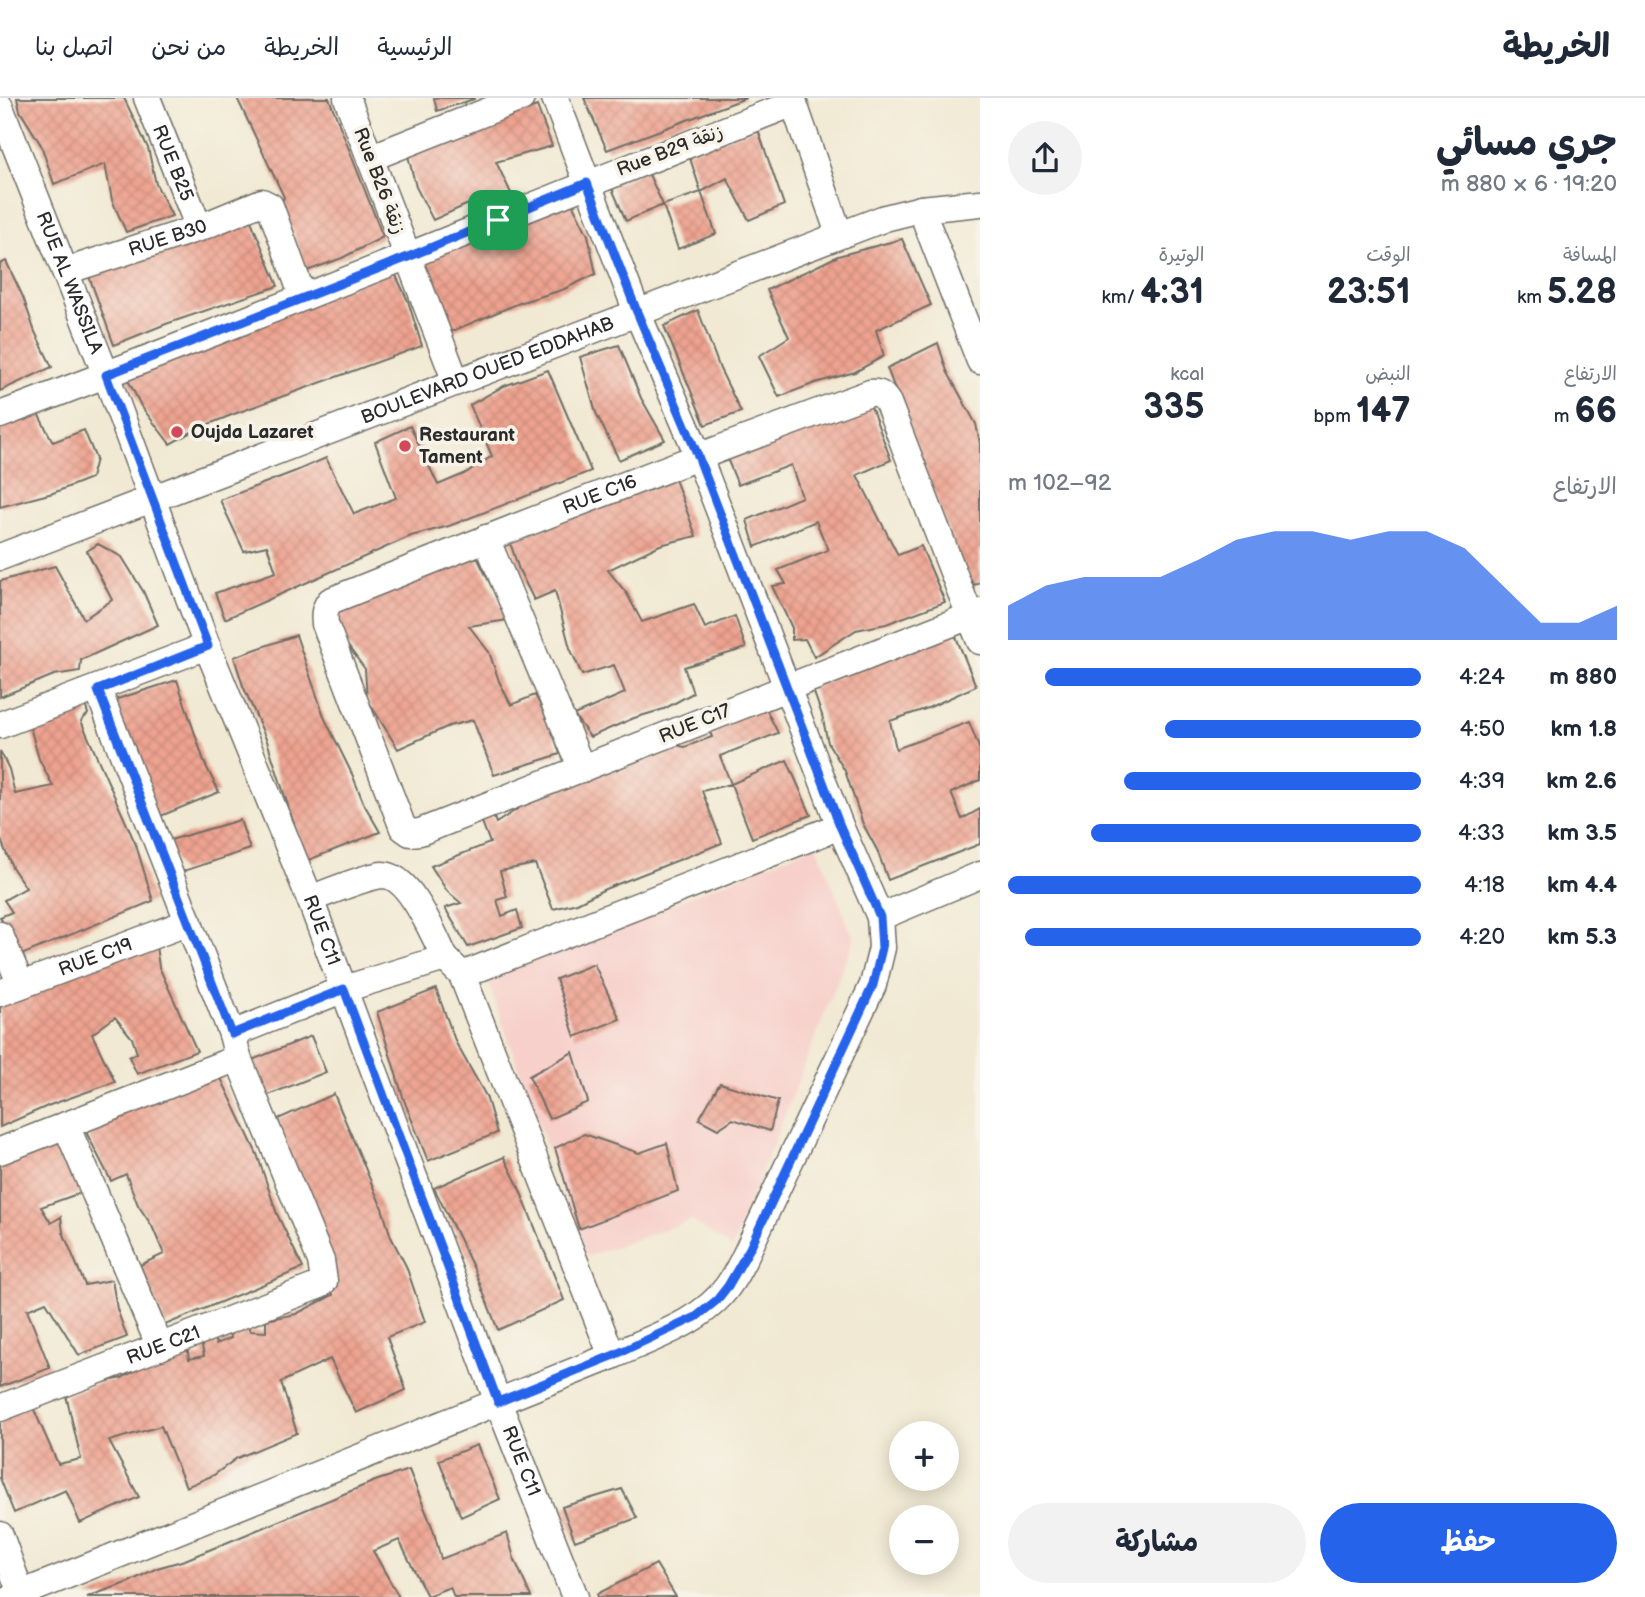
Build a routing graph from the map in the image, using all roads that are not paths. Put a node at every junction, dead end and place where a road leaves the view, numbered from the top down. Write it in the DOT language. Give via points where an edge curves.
graph roads {
  1 [pos="147,98"];
  2 [pos="347,98"];
  3 [pos="521,98"];
  4 [pos="555,98"];
  5 [pos="793,101"];
  6 [pos="0,107"];
  7 [pos="370,158"];
  8 [pos="587,183"];
  9 [pos="980,203"];
  10 [pos="921,209"];
  11 [pos="199,228"];
  12 [pos="839,234"];
  13 [pos="408,257"];
  14 [pos="66,271"];
  15 [pos="303,297"];
  16 [pos="637,312"];
  17 [pos="980,361"];
  18 [pos="106,375"];
  19 [pos="456,382"];
  20 [pos="0,415"];
  21 [pos="698,456"];
  22 [pos="152,499"];
  23 [pos="486,538"];
  24 [pos="0,557"];
  25 [pos="975,614"];
  26 [pos="980,641"];
  27 [pos="208,646"];
  28 [pos="786,688"];
  29 [pos="98,690"];
  30 [pos="0,725"];
  31 [pos="582,769"];
  32 [pos="840,826"];
  33 [pos="410,833"];
  34 [pos="980,875"];
  35 [pos="310,899"];
  36 [pos="880,917"];
  37 [pos="189,922"];
  38 [pos="0,935"];
  39 [pos="454,966"];
  40 [pos="10,989"];
  41 [pos="344,989"];
  42 [pos="235,1046"];
  43 [pos="66,1125"];
  44 [pos="0,1151"];
  45 [pos="160,1347"];
  46 [pos="612,1356"];
  47 [pos="498,1402"];
  48 [pos="0,1408"];
  49 [pos="0,1535"];
  50 [pos="19,1596"];
  51 [pos="575,1597"];
  1 -- 11 [label="street, RUE B25"];
  2 -- 7 [label="street, Rue B26 زنقة"];
  3 -- 7 [label="street"];
  4 -- 8 [label="street"];
  5 -- 8 [label="street, Rue B29 زنقة"];
  5 -- 12 [label="street"];
  6 -- 14 [label="street, RUE AL WASSILA"];
  7 -- 13 [label="street, Rue B26 زنقة"];
  8 -- 13 [label="street, Rue B29 زنقة"];
  8 -- 16 [label="street"];
  9 -- 10 [label="street, BOULEVARD OUED EDDAHAB"];
  10 -- 12 [label="street, BOULEVARD OUED EDDAHAB"];
  10 -- 17 [label="street"];
  11 -- 14 [label="street, RUE B30"];
  11 -- 15 [label="street, RUE B30" via="267,203"];
  12 -- 16 [label="street, BOULEVARD OUED EDDAHAB"];
  13 -- 15 [label="street, Rue B29 زنقة"];
  13 -- 19 [label="street, Rue B26 زنقة"];
  14 -- 18 [label="street, RUE AL WASSILA"];
  15 -- 18 [label="street, Rue B29 زنقة"];
  16 -- 19 [label="street, BOULEVARD OUED EDDAHAB"];
  16 -- 21 [label="street"];
  18 -- 20 [label="street, Rue B29 زنقة"];
  18 -- 22 [label="street, RUE AL WASSILA"];
  19 -- 22 [label="street, BOULEVARD OUED EDDAHAB"];
  21 -- 23 [label="street, RUE C16"];
  21 -- 25 [label="street, RUE C16" via="870,393 881,394"];
  21 -- 28 [label="street"];
  22 -- 24 [label="street, BOULEVARD OUED EDDAHAB"];
  22 -- 27 [label="street, RUE C11"];
  23 -- 31 [label="street"];
  23 -- 33 [label="street, RUE C16" via="330,601 325,607 325,624 403,828"];
  25 -- 26 [label="street"];
  25 -- 28 [label="street, RUE C17"];
  27 -- 29 [label="street"];
  27 -- 35 [label="street, RUE C11"];
  28 -- 31 [label="street, RUE C17"];
  28 -- 32 [label="street"];
  29 -- 30 [label="street"];
  29 -- 37 [label="street"];
  31 -- 33 [label="street, RUE C17"];
  32 -- 36 [label="street"];
  32 -- 39 [label="street"];
  34 -- 36 [label="street"];
  35 -- 39 [label="street" via="381,875 394,877 407,888"];
  35 -- 41 [label="street, RUE C11"];
  36 -- 46 [label="street" via="882,948 873,985 728,1286 696,1317"];
  37 -- 40 [label="street, RUE C19"];
  37 -- 42 [label="street"];
  38 -- 40 [label="street"];
  39 -- 41 [label="street"];
  39 -- 46 [label="street"];
  41 -- 42 [label="street"];
  41 -- 47 [label="street, RUE C11"];
  42 -- 43 [label="street"];
  42 -- 45 [label="street, RUE C21" via="321,1261 324,1281"];
  43 -- 44 [label="street"];
  43 -- 45 [label="street"];
  45 -- 48 [label="street, RUE C21"];
  46 -- 47 [label="street"];
  47 -- 50 [label="street"];
  47 -- 51 [label="street, RUE C11"];
  49 -- 50 [label="street"];
}
